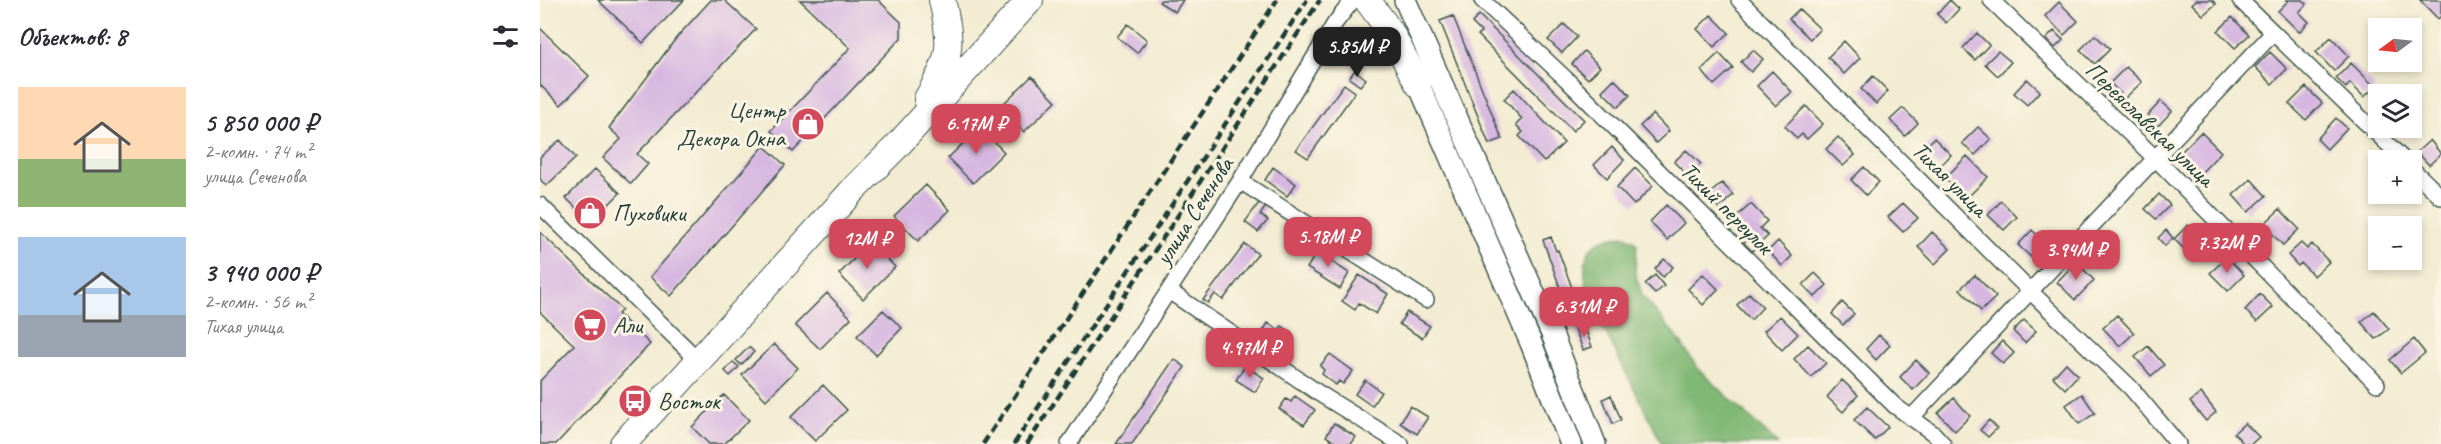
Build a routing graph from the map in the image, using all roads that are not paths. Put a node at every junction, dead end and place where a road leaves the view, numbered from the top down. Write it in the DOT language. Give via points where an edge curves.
graph roads {
  1 [pos="942,0"];
  2 [pos="1030,0"];
  3 [pos="1353,0"];
  4 [pos="1367,0"];
  5 [pos="1381,0"];
  6 [pos="1405,0"];
  7 [pos="1482,0"];
  8 [pos="1739,0"];
  9 [pos="1991,0"];
  10 [pos="2244,1"];
  11 [pos="2273,33"];
  12 [pos="1418,84"];
  13 [pos="896,147"];
  14 [pos="2394,150"];
  15 [pos="2156,159"];
  16 [pos="2422,179"];
  17 [pos="1240,181"];
  18 [pos="2441,197"];
  19 [pos="540,205"];
  20 [pos="1169,291"];
  21 [pos="2030,291"];
  22 [pos="1426,300"];
  23 [pos="699,361"];
  24 [pos="2378,384"];
  25 [pos="1911,418"];
  26 [pos="623,444"];
  27 [pos="1069,444"];
  28 [pos="1401,444"];
  29 [pos="1571,444"];
  30 [pos="1595,444"];
  31 [pos="1943,444"];
  32 [pos="2178,444"];
  1 -- 13 [label="highway" via="949,32 947,59"];
  2 -- 13 [label="highway"];
  3 -- 17 [label="street, улица Сеченова" via="1335,23"];
  4 -- 12 [label="highway" via="1390,31"];
  5 -- 12 [label="main road"];
  6 -- 30 [label="main road" via="1552,334"];
  7 -- 25 [label="street, Тихий переулок"];
  8 -- 21 [label="street, Тихая улица"];
  9 -- 15 [label="street, Переяславская улица"];
  10 -- 11 [label="street"];
  11 -- 14 [label="street"];
  11 -- 15 [label="street"];
  12 -- 29 [label="main road"];
  13 -- 23 [label="highway"];
  15 -- 21 [label="street"];
  15 -- 24 [label="street, Переяславская улица"];
  16 -- 18 [label="street"];
  17 -- 20 [label="street, улица Сеченова"];
  17 -- 22 [label="street"];
  19 -- 23 [label="street"];
  20 -- 27 [label="street, улица Сеченова"];
  20 -- 28 [label="street"];
  21 -- 25 [label="street"];
  21 -- 32 [label="street, Тихая улица" via="2131,388"];
  23 -- 26 [label="highway"];
  25 -- 31 [label="street, Тихий переулок"];
}
